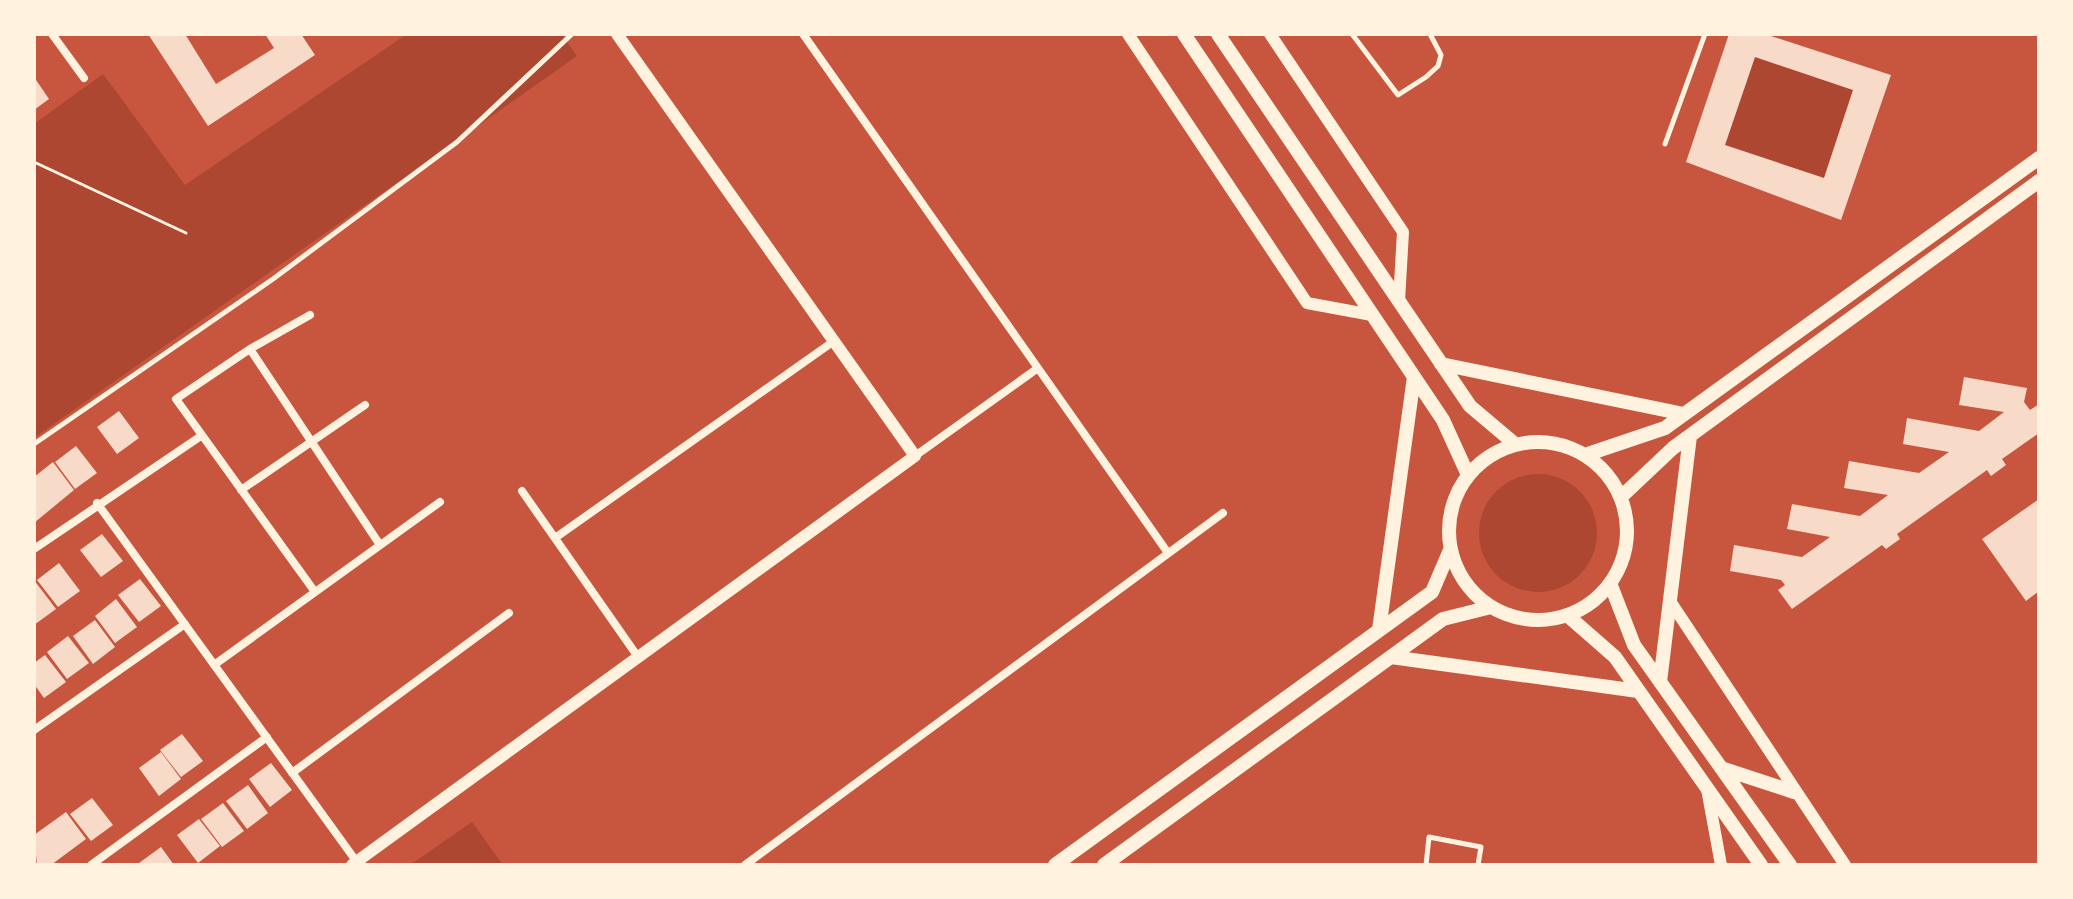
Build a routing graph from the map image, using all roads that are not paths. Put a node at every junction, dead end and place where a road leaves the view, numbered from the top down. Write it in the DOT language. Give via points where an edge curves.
graph roads {
  1 [pos="52,34"];
  2 [pos="572,34"];
  3 [pos="617,34"];
  4 [pos="803,34"];
  5 [pos="1128,34"];
  6 [pos="1184,34"];
  7 [pos="1218,34"];
  8 [pos="1270,34"];
  9 [pos="1352,34"];
  10 [pos="1430,34"];
  11 [pos="1705,34"];
  12 [pos="84,78"];
  13 [pos="1665,144"];
  14 [pos="2039,158"];
  15 [pos="2039,181"];
  16 [pos="1399,301"];
  17 [pos="310,315"];
  18 [pos="1372,315"];
  19 [pos="834,341"];
  20 [pos="250,349"];
  21 [pos="1441,364"];
  22 [pos="1038,368"];
  23 [pos="1414,377"];
  24 [pos="365,405"];
  25 [pos="1684,414"];
  26 [pos="201,436"];
  27 [pos="1690,436"];
  28 [pos="311,442"];
  29 [pos="34,444"];
  30 [pos="1515,444"];
  31 [pos="1585,455"];
  32 [pos="915,456"];
  33 [pos="1468,475"];
  34 [pos="241,490"];
  35 [pos="522,491"];
  36 [pos="1621,497"];
  37 [pos="440,502"];
  38 [pos="97,503"];
  39 [pos="1223,513"];
  40 [pos="555,538"];
  41 [pos="380,545"];
  42 [pos="34,549"];
  43 [pos="1450,550"];
  44 [pos="1168,553"];
  45 [pos="1610,583"];
  46 [pos="315,592"];
  47 [pos="1670,601"];
  48 [pos="1491,607"];
  49 [pos="509,613"];
  50 [pos="1567,615"];
  51 [pos="185,624"];
  52 [pos="1379,630"];
  53 [pos="638,657"];
  54 [pos="1391,657"];
  55 [pos="214,665"];
  56 [pos="1660,682"];
  57 [pos="1638,691"];
  58 [pos="34,730"];
  59 [pos="267,737"];
  60 [pos="1721,767"];
  61 [pos="292,773"];
  62 [pos="1707,788"];
  63 [pos="1794,792"];
  64 [pos="356,864"];
  65 [pos="91,865"];
  66 [pos="745,865"];
  67 [pos="1055,865"];
  68 [pos="1104,865"];
  69 [pos="1426,865"];
  70 [pos="1478,865"];
  71 [pos="1721,865"];
  72 [pos="1761,865"];
  73 [pos="1790,865"];
  74 [pos="1845,865"];
  1 -- 12 [label="street"];
  2 -- 29 [label="lane" via="457,142 273,279"];
  3 -- 19 [label="street"];
  4 -- 22 [label="street"];
  5 -- 18 [label="street" via="1307,303"];
  6 -- 18 [label="main road"];
  7 -- 16 [label="main road"];
  8 -- 16 [label="street" via="1403,232"];
  9 -- 10 [label="lane" via="1398,95 1438,66 1441,55"];
  11 -- 13 [label="lane"];
  14 -- 25 [label="main road"];
  15 -- 27 [label="main road"];
  16 -- 21 [label="main road"];
  17 -- 20 [label="street"];
  18 -- 23 [label="main road"];
  19 -- 32 [label="street"];
  19 -- 40 [label="street"];
  20 -- 26 [label="street" via="176,399"];
  20 -- 28 [label="street"];
  21 -- 25 [label="main road"];
  21 -- 30 [label="main road" via="1470,406"];
  22 -- 32 [label="street"];
  22 -- 44 [label="street"];
  23 -- 33 [label="main road" via="1443,420"];
  23 -- 52 [label="main road"];
  24 -- 28 [label="street"];
  25 -- 31 [label="main road" via="1665,428"];
  26 -- 34 [label="street"];
  26 -- 38 [label="street"];
  27 -- 36 [label="main road"];
  27 -- 47 [label="main road"];
  28 -- 34 [label="street"];
  28 -- 41 [label="street"];
  30 -- 31 [label="main road" via="1547,442"];
  30 -- 33 [label="main road" via="1494,452"];
  31 -- 36 [label="main road"];
  32 -- 53 [label="street"];
  33 -- 43 [label="main road" via="1454,498"];
  34 -- 46 [label="street"];
  35 -- 40 [label="street"];
  36 -- 45 [label="main road" via="1627,523 1625,550"];
  37 -- 41 [label="street"];
  38 -- 42 [label="street"];
  38 -- 51 [label="street"];
  39 -- 44 [label="street"];
  40 -- 53 [label="street"];
  41 -- 46 [label="street"];
  43 -- 48 [label="main road" via="1456,568"];
  43 -- 52 [label="main road" via="1432,592"];
  44 -- 66 [label="street"];
  45 -- 50 [label="main road" via="1582,609"];
  45 -- 56 [label="main road" via="1634,645"];
  46 -- 55 [label="street"];
  47 -- 56 [label="main road"];
  47 -- 63 [label="street"];
  48 -- 50 [label="main road" via="1531,620"];
  48 -- 54 [label="main road" via="1443,619"];
  49 -- 61 [label="street"];
  50 -- 57 [label="main road" via="1615,657"];
  51 -- 55 [label="street"];
  51 -- 58 [label="street"];
  52 -- 67 [label="main road"];
  53 -- 64 [label="street"];
  54 -- 57 [label="main road"];
  54 -- 68 [label="main road"];
  55 -- 59 [label="street"];
  56 -- 60 [label="main road"];
  57 -- 62 [label="main road"];
  59 -- 61 [label="street"];
  59 -- 65 [label="street"];
  60 -- 63 [label="main road"];
  60 -- 73 [label="main road"];
  61 -- 64 [label="street"];
  62 -- 71 [label="street"];
  62 -- 72 [label="main road"];
  63 -- 74 [label="street"];
  69 -- 70 [label="lane" via="1429,837 1481,847"];
}
